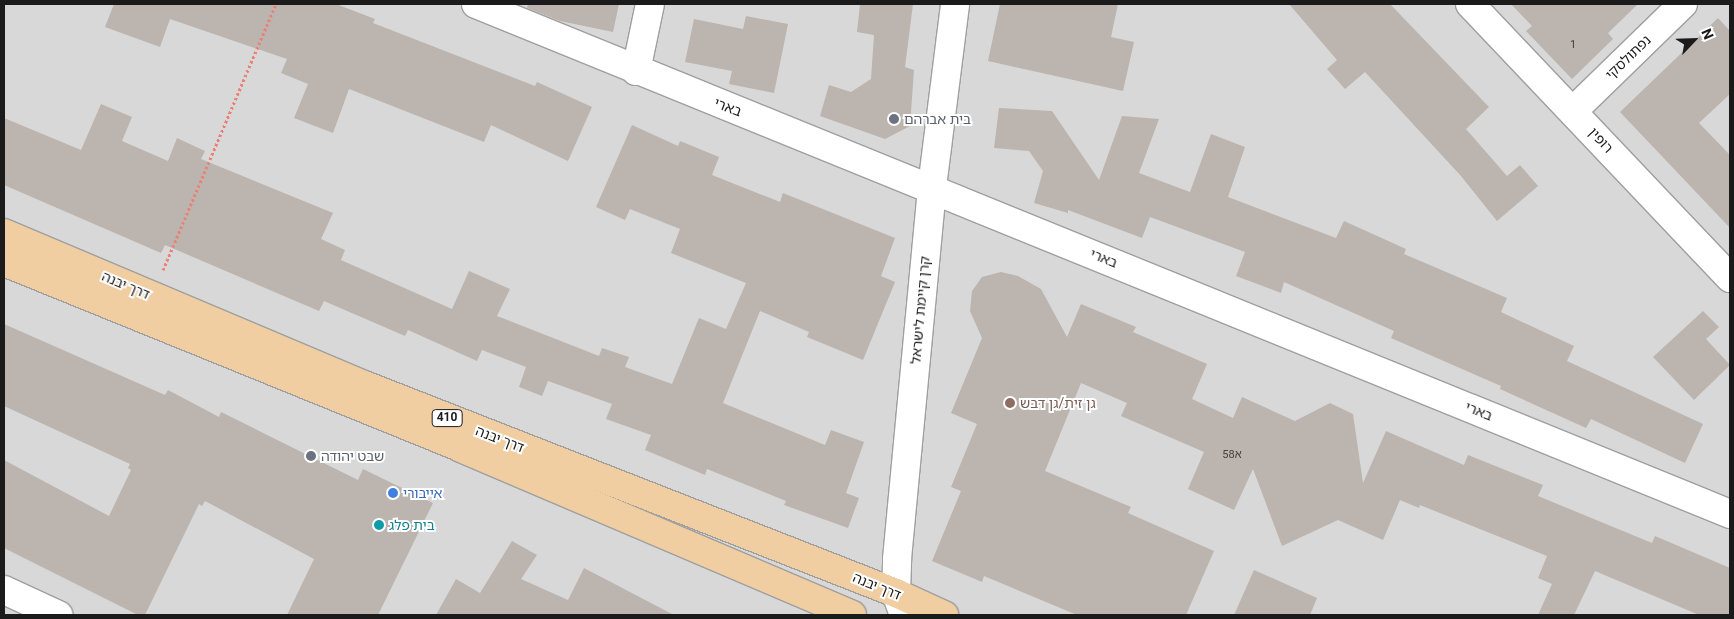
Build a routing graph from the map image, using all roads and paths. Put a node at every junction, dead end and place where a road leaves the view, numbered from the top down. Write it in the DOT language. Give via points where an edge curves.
graph roads {
  1 [pos="276,4"];
  2 [pos="476,4"];
  3 [pos="650,4"];
  4 [pos="955,4"];
  5 [pos="1470,4"];
  6 [pos="1683,4"];
  7 [pos="636,71"];
  8 [pos="1574,110"];
  9 [pos="932,187"];
  10 [pos="4,233"];
  11 [pos="4,262"];
  12 [pos="1730,278"];
  13 [pos="152,296"];
  14 [pos="1730,514"];
  15 [pos="4,590"];
  16 [pos="900,604"];
  17 [pos="58,615"];
  18 [pos="852,615"];
  19 [pos="944,615"];
  1 -- 13 [label="path"];
  2 -- 7 [label="street, בארי"];
  3 -- 7 [label="street"];
  4 -- 9 [label="street, קרן קיימת לישראל"];
  5 -- 8 [label="street, רופין"];
  6 -- 8 [label="street, נפתולסקי"];
  7 -- 9 [label="street, בארי"];
  8 -- 12 [label="street, רופין"];
  9 -- 14 [label="street, בארי"];
  9 -- 16 [label="street, קרן קיימת לישראל"];
  10 -- 13 [label="main road, דרך יבנה / 410"];
  11 -- 18 [label="main road, דרך יבנה / 410" via="461,448"];
  13 -- 16 [label="main road, דרך יבנה / 410"];
  15 -- 17 [label="street"];
  16 -- 19 [label="main road, דרך יבנה / 410"];
}
